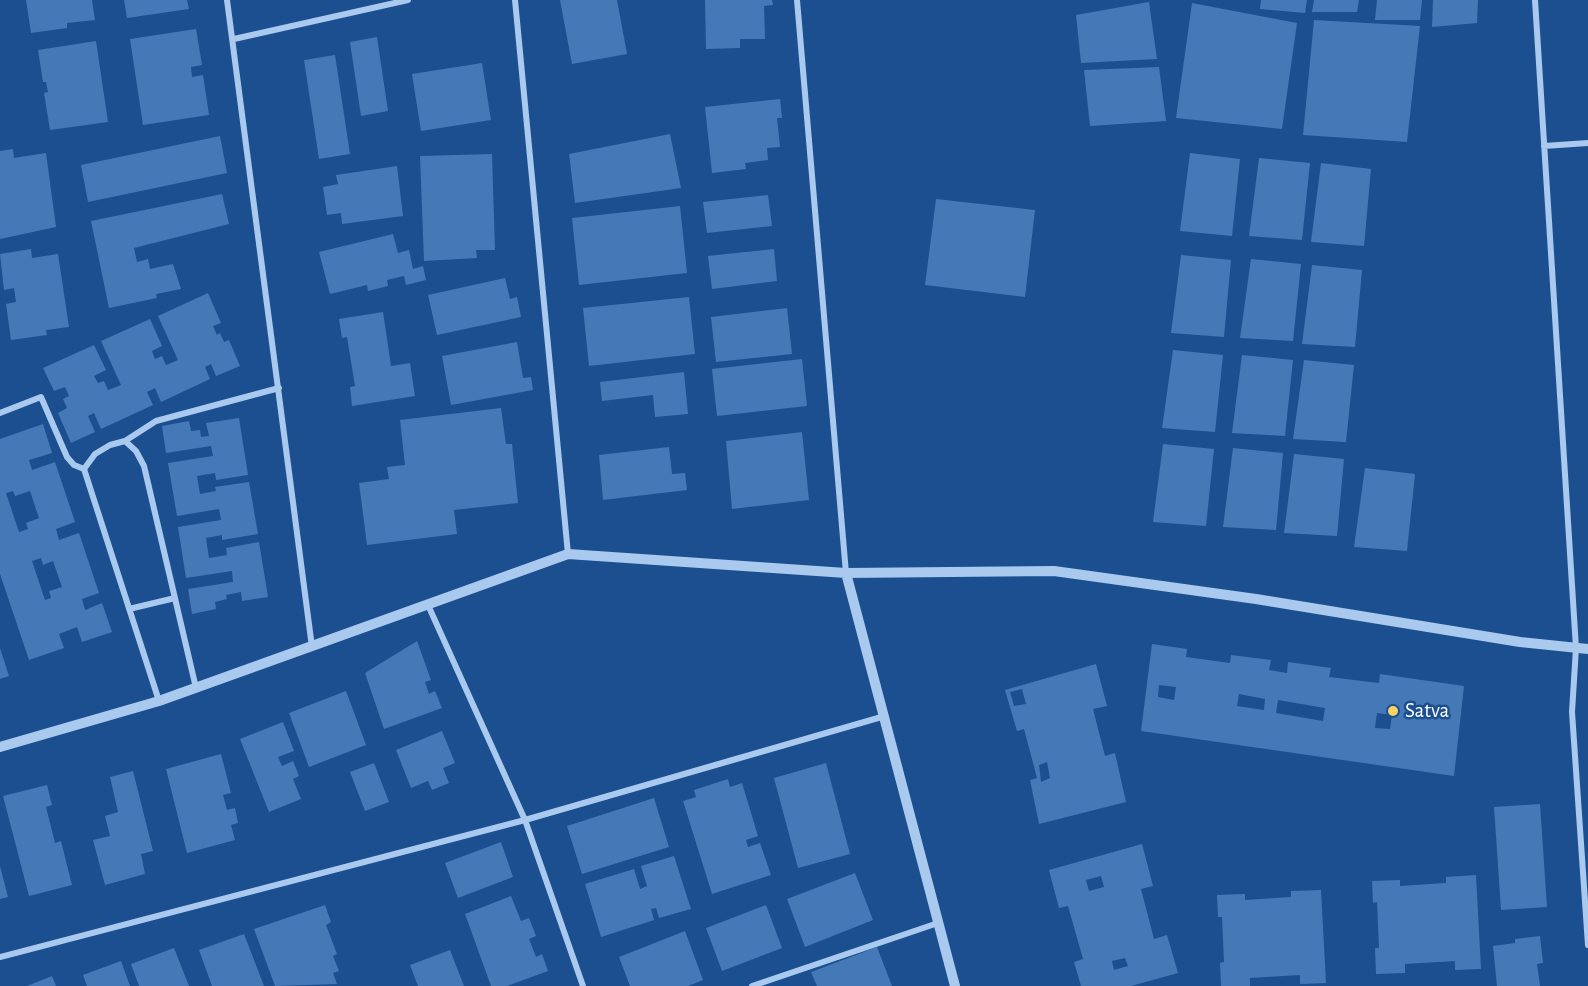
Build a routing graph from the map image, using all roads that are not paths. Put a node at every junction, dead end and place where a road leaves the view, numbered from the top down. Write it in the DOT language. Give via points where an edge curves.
graph roads {
  1 [pos="227,0"];
  2 [pos="408,0"];
  3 [pos="515,0"];
  4 [pos="797,0"];
  5 [pos="1535,0"];
  6 [pos="234,39"];
  7 [pos="1588,143"];
  8 [pos="1544,146"];
  9 [pos="279,388"];
  10 [pos="0,413"];
  11 [pos="125,441"];
  12 [pos="84,469"];
  13 [pos="568,554"];
  14 [pos="846,573"];
  15 [pos="175,598"];
  16 [pos="428,605"];
  17 [pos="129,609"];
  18 [pos="312,648"];
  19 [pos="1582,649"];
  20 [pos="196,687"];
  21 [pos="159,700"];
  22 [pos="886,716"];
  23 [pos="0,747"];
  24 [pos="525,820"];
  25 [pos="938,923"];
  26 [pos="1588,945"];
  27 [pos="0,957"];
  28 [pos="583,986"];
  29 [pos="752,986"];
  30 [pos="955,986"];
  1 -- 6 [label="street"];
  2 -- 6 [label="street"];
  3 -- 13 [label="street"];
  4 -- 14 [label="street"];
  5 -- 8 [label="street"];
  6 -- 9 [label="street"];
  7 -- 8 [label="street"];
  8 -- 19 [label="street"];
  9 -- 11 [label="street" via="156,421"];
  9 -- 18 [label="street"];
  10 -- 12 [label="street" via="40,397 67,457"];
  11 -- 12 [label="street" via="110,444 95,454"];
  11 -- 15 [label="street" via="144,466"];
  12 -- 17 [label="street"];
  13 -- 14 [label="street"];
  13 -- 16 [label="street"];
  14 -- 19 [label="street" via="1054,571"];
  14 -- 22 [label="street"];
  15 -- 17 [label="street"];
  15 -- 20 [label="street"];
  16 -- 18 [label="street"];
  16 -- 24 [label="street"];
  17 -- 21 [label="street"];
  18 -- 20 [label="street"];
  19 -- 26 [label="street" via="1572,712"];
  20 -- 21 [label="street"];
  21 -- 23 [label="street"];
  22 -- 24 [label="street"];
  22 -- 25 [label="street"];
  24 -- 27 [label="street"];
  24 -- 28 [label="street"];
  25 -- 29 [label="street"];
  25 -- 30 [label="street"];
}
